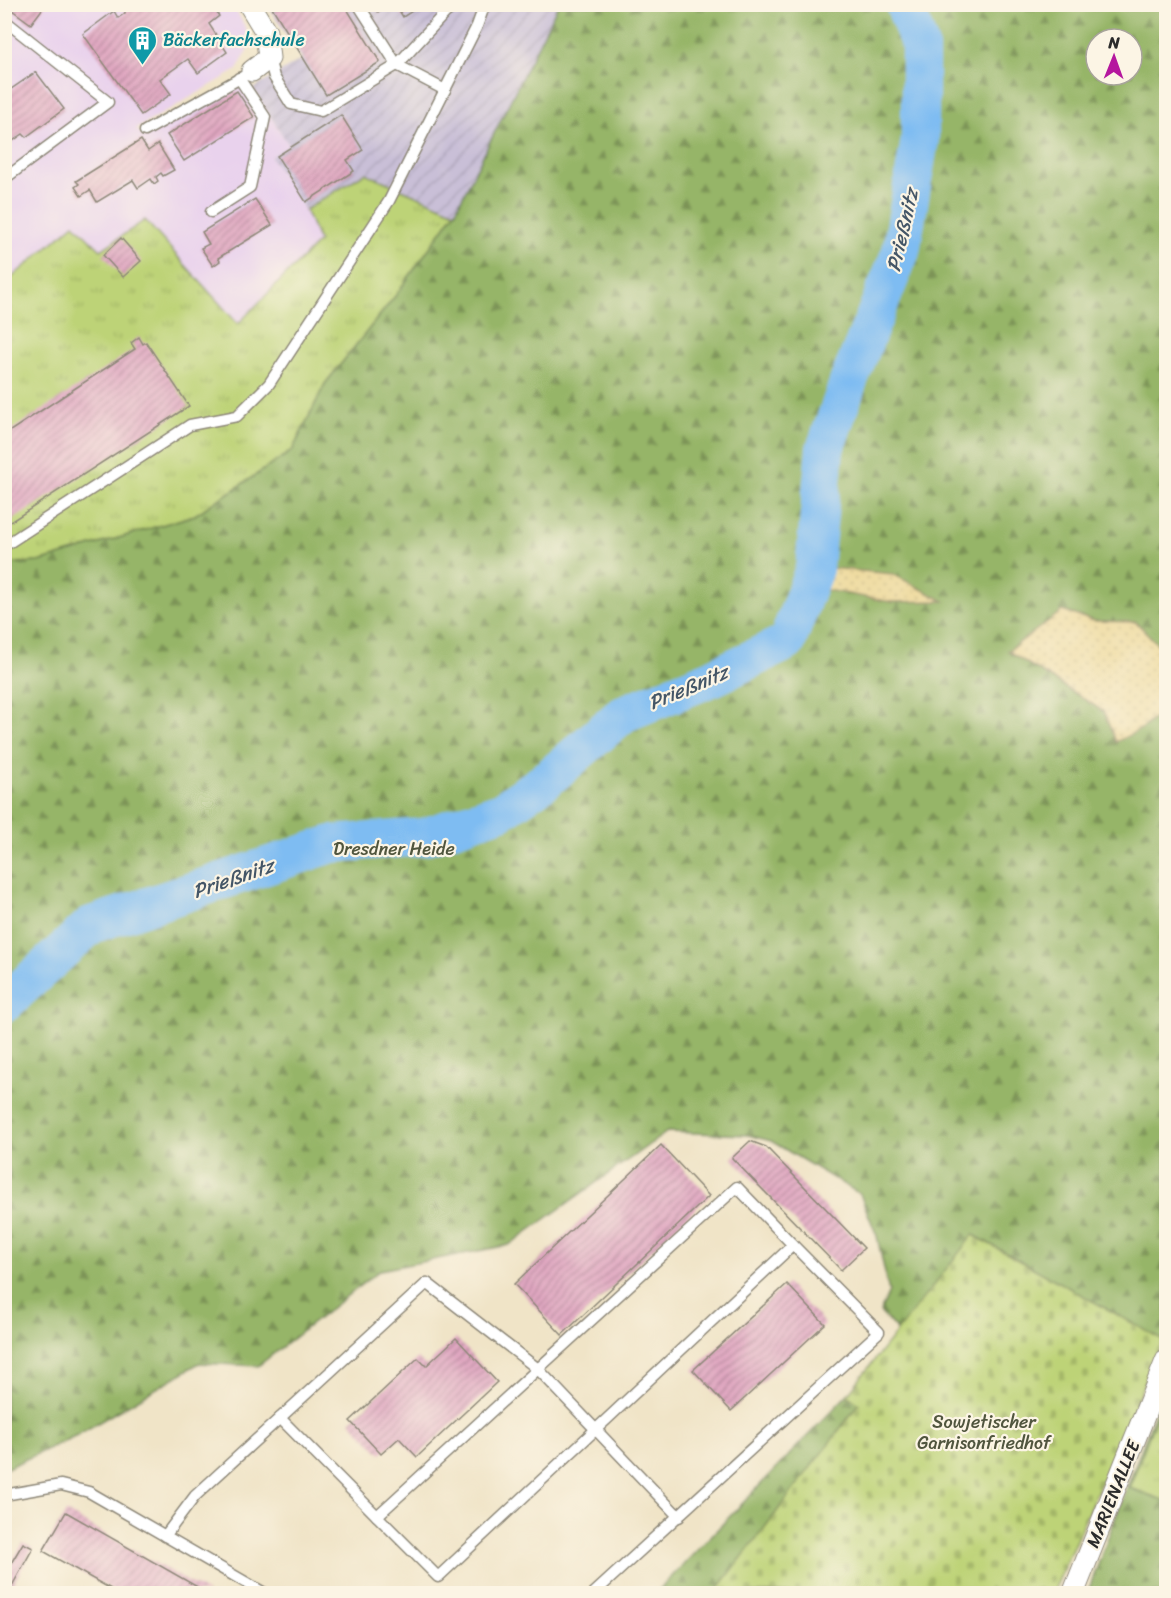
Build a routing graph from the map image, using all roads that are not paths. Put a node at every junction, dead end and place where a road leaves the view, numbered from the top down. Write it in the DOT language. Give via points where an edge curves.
graph roads {
  1 [pos="249,4"];
  2 [pos="358,4"];
  3 [pos="457,4"];
  4 [pos="485,4"];
  5 [pos="4,20"];
  6 [pos="269,58"];
  7 [pos="397,65"];
  8 [pos="246,75"];
  9 [pos="445,90"];
  10 [pos="145,131"];
  11 [pos="4,179"];
  12 [pos="211,212"];
  13 [pos="4,546"];
  14 [pos="793,1245"];
  15 [pos="1167,1361"];
  16 [pos="538,1370"];
  17 [pos="280,1418"];
  18 [pos="595,1430"];
  19 [pos="4,1494"];
  20 [pos="377,1516"];
  21 [pos="679,1517"];
  22 [pos="165,1536"];
  23 [pos="266,1593"];
  24 [pos="593,1593"];
  25 [pos="1073,1593"];
  1 -- 6 [label="street" via="266,32"];
  2 -- 7 [label="lane"];
  3 -- 7 [label="lane"];
  4 -- 9 [label="lane"];
  5 -- 11 [label="lane" via="108,102"];
  6 -- 7 [label="lane" via="273,77 291,104 321,111"];
  6 -- 8 [label="street"];
  7 -- 9 [label="lane"];
  8 -- 10 [label="lane"];
  8 -- 12 [label="lane" via="265,117 250,187"];
  9 -- 13 [label="lane" via="389,201 269,384 237,416 190,425"];
  14 -- 16 [label="lane" via="737,1187"];
  14 -- 18 [label="lane"];
  14 -- 21 [label="lane" via="879,1332"];
  15 -- 25 [label="street, MARIENALLEE"];
  16 -- 17 [label="lane" via="427,1283"];
  16 -- 18 [label="lane"];
  16 -- 20 [label="lane"];
  17 -- 20 [label="lane"];
  17 -- 22 [label="lane" via="195,1496"];
  18 -- 20 [label="lane" via="438,1577"];
  18 -- 21 [label="lane"];
  19 -- 22 [label="lane" via="61,1485 88,1492"];
  21 -- 24 [label="lane"];
  22 -- 23 [label="lane"];
}
